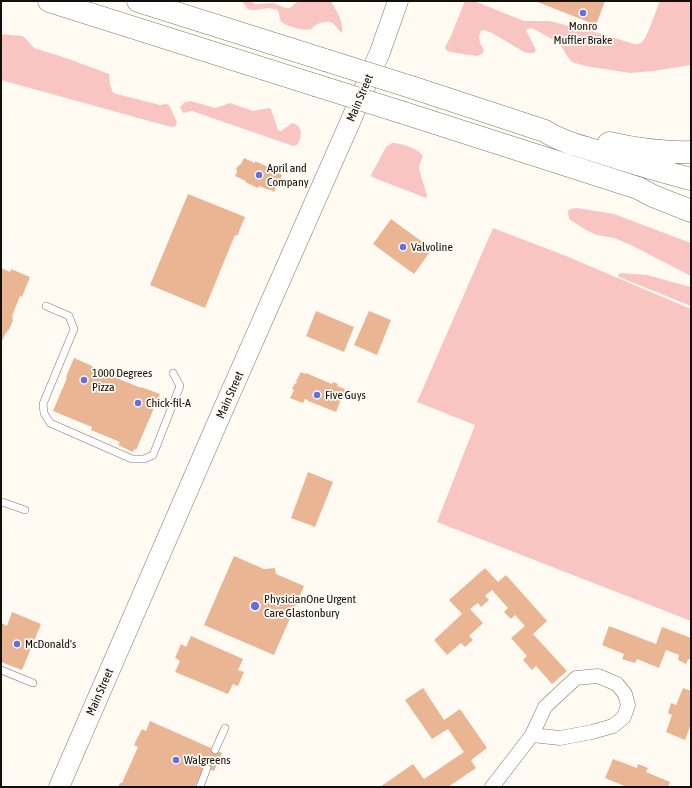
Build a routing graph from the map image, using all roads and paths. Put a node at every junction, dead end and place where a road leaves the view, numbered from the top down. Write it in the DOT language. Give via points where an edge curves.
graph roads {
  1 [pos="49,1"];
  2 [pos="138,1"];
  3 [pos="398,1"];
  4 [pos="545,131"];
  5 [pos="691,152"];
  6 [pos="691,179"];
  7 [pos="638,188"];
  8 [pos="691,198"];
  9 [pos="691,212"];
  10 [pos="46,306"];
  11 [pos="173,373"];
  12 [pos="1,502"];
  13 [pos="26,510"];
  14 [pos="1,670"];
  15 [pos="33,683"];
  16 [pos="225,728"];
  17 [pos="532,735"];
  18 [pos="215,750"];
  19 [pos="207,768"];
  20 [pos="59,787"];
  21 [pos="200,787"];
  22 [pos="492,787"];
  1 -- 7 [label="highway, bridge"];
  2 -- 4 [label="highway, bridge"];
  3 -- 20 [label="main road, Main Street" via="352,120"];
  4 -- 5 [label="highway" via="566,132 649,150"];
  4 -- 6 [label="highway" via="574,144"];
  7 -- 8 [label="highway"];
  7 -- 9 [label="highway"];
  10 -- 11 [label="lane" via="69,316 74,329 43,404 44,413 50,423 132,459 153,456 180,386"];
  12 -- 13 [label="lane"];
  14 -- 15 [label="lane"];
  16 -- 18 [label="lane"];
  17 -- 17 [label="street" via="545,708 576,678 598,676 617,684 625,694 628,705 624,717 613,726 560,738"];
  17 -- 22 [label="street"];
  19 -- 21 [label="lane"];
}
